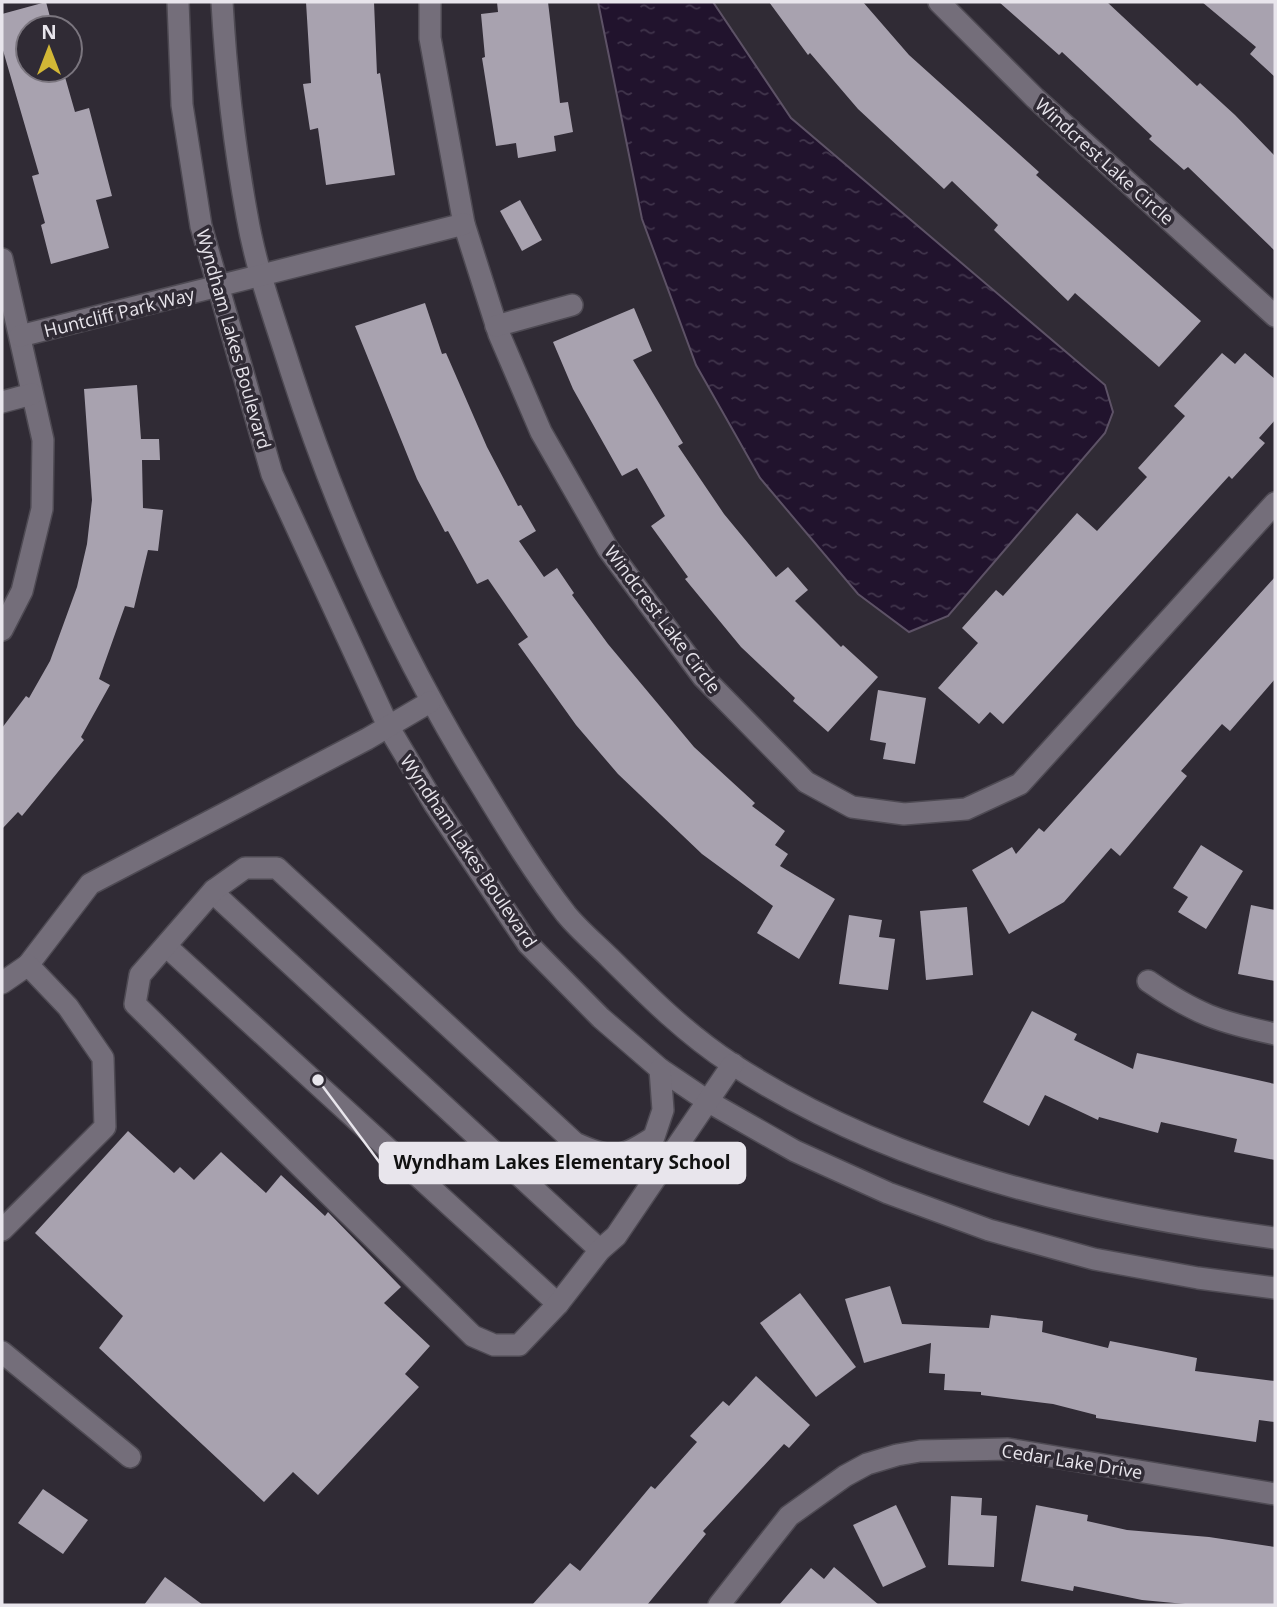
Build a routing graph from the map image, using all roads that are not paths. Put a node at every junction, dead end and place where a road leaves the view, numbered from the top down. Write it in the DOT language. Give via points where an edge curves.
graph roads {
  1 [pos="178,2"];
  2 [pos="222,2"];
  3 [pos="430,2"];
  4 [pos="939,2"];
  5 [pos="464,224"];
  6 [pos="2,258"];
  7 [pos="260,274"];
  8 [pos="217,287"];
  9 [pos="572,305"];
  10 [pos="1275,316"];
  11 [pos="496,326"];
  12 [pos="20,337"];
  13 [pos="32,394"];
  14 [pos="2,402"];
  15 [pos="1275,503"];
  16 [pos="2,630"];
  17 [pos="430,702"];
  18 [pos="389,728"];
  19 [pos="214,890"];
  20 [pos="166,946"];
  21 [pos="28,965"];
  22 [pos="1148,981"];
  23 [pos="2,983"];
  24 [pos="1275,1034"];
  25 [pos="733,1064"];
  26 [pos="660,1069"];
  27 [pos="709,1102"];
  28 [pos="2,1230"];
  29 [pos="1275,1238"];
  30 [pos="600,1250"];
  31 [pos="1275,1288"];
  32 [pos="558,1304"];
  33 [pos="2,1352"];
  34 [pos="130,1457"];
  35 [pos="1275,1494"];
  36 [pos="719,1605"];
  1 -- 8 [label="street, Wyndham Lakes Boulevard" via="182,105 201,226"];
  2 -- 7 [label="street" via="226,71"];
  3 -- 5 [label="street, Windcrest Lake Circle" via="430,38"];
  4 -- 10 [label="street, Windcrest Lake Circle" via="1035,97"];
  5 -- 7 [label="street"];
  5 -- 11 [label="street, Windcrest Lake Circle"];
  6 -- 12 [label="street, Huntcliff Park Way"];
  7 -- 8 [label="street, Huntcliff Park Way"];
  7 -- 17 [label="street" via="315,444 382,607"];
  8 -- 12 [label="street, Huntcliff Park Way"];
  8 -- 18 [label="street, Wyndham Lakes Boulevard" via="272,474"];
  9 -- 11 [label="street"];
  11 -- 15 [label="street, Windcrest Lake Circle" via="541,432 608,549 703,677 806,782 852,807 904,814 966,809 1020,784"];
  12 -- 13 [label="street, Huntcliff Park Way"];
  13 -- 14 [label="street"];
  13 -- 16 [label="street, Huntcliff Park Way" via="43,440 42,509 22,591"];
  17 -- 18 [label="street"];
  17 -- 25 [label="street" via="568,916 674,1022"];
  18 -- 21 [label="street" via="90,884"];
  18 -- 26 [label="street, Wyndham Lakes Boulevard" via="528,944 601,1018"];
  19 -- 20 [label="street"];
  19 -- 26 [label="street" via="245,868 277,868 575,1143 605,1157 628,1154 654,1138 663,1110"];
  19 -- 30 [label="street"];
  20 -- 32 [label="street"];
  20 -- 32 [label="street" via="140,975 135,1004 473,1336 494,1345 519,1345"];
  21 -- 23 [label="street"];
  21 -- 28 [label="street" via="68,1007 103,1058 105,1127"];
  22 -- 24 [label="street" via="1221,1023"];
  25 -- 27 [label="street"];
  25 -- 29 [label="street" via="853,1131 968,1173 1183,1226"];
  26 -- 27 [label="street, Wyndham Lakes Boulevard"];
  27 -- 30 [label="street" via="616,1236"];
  27 -- 31 [label="street, Wyndham Lakes Boulevard" via="795,1151 876,1188 989,1230 1094,1259"];
  30 -- 32 [label="street"];
  33 -- 34 [label="street"];
  35 -- 36 [label="street, Cedar Lake Drive" via="1008,1449 897,1455 845,1476 789,1516"];
}
